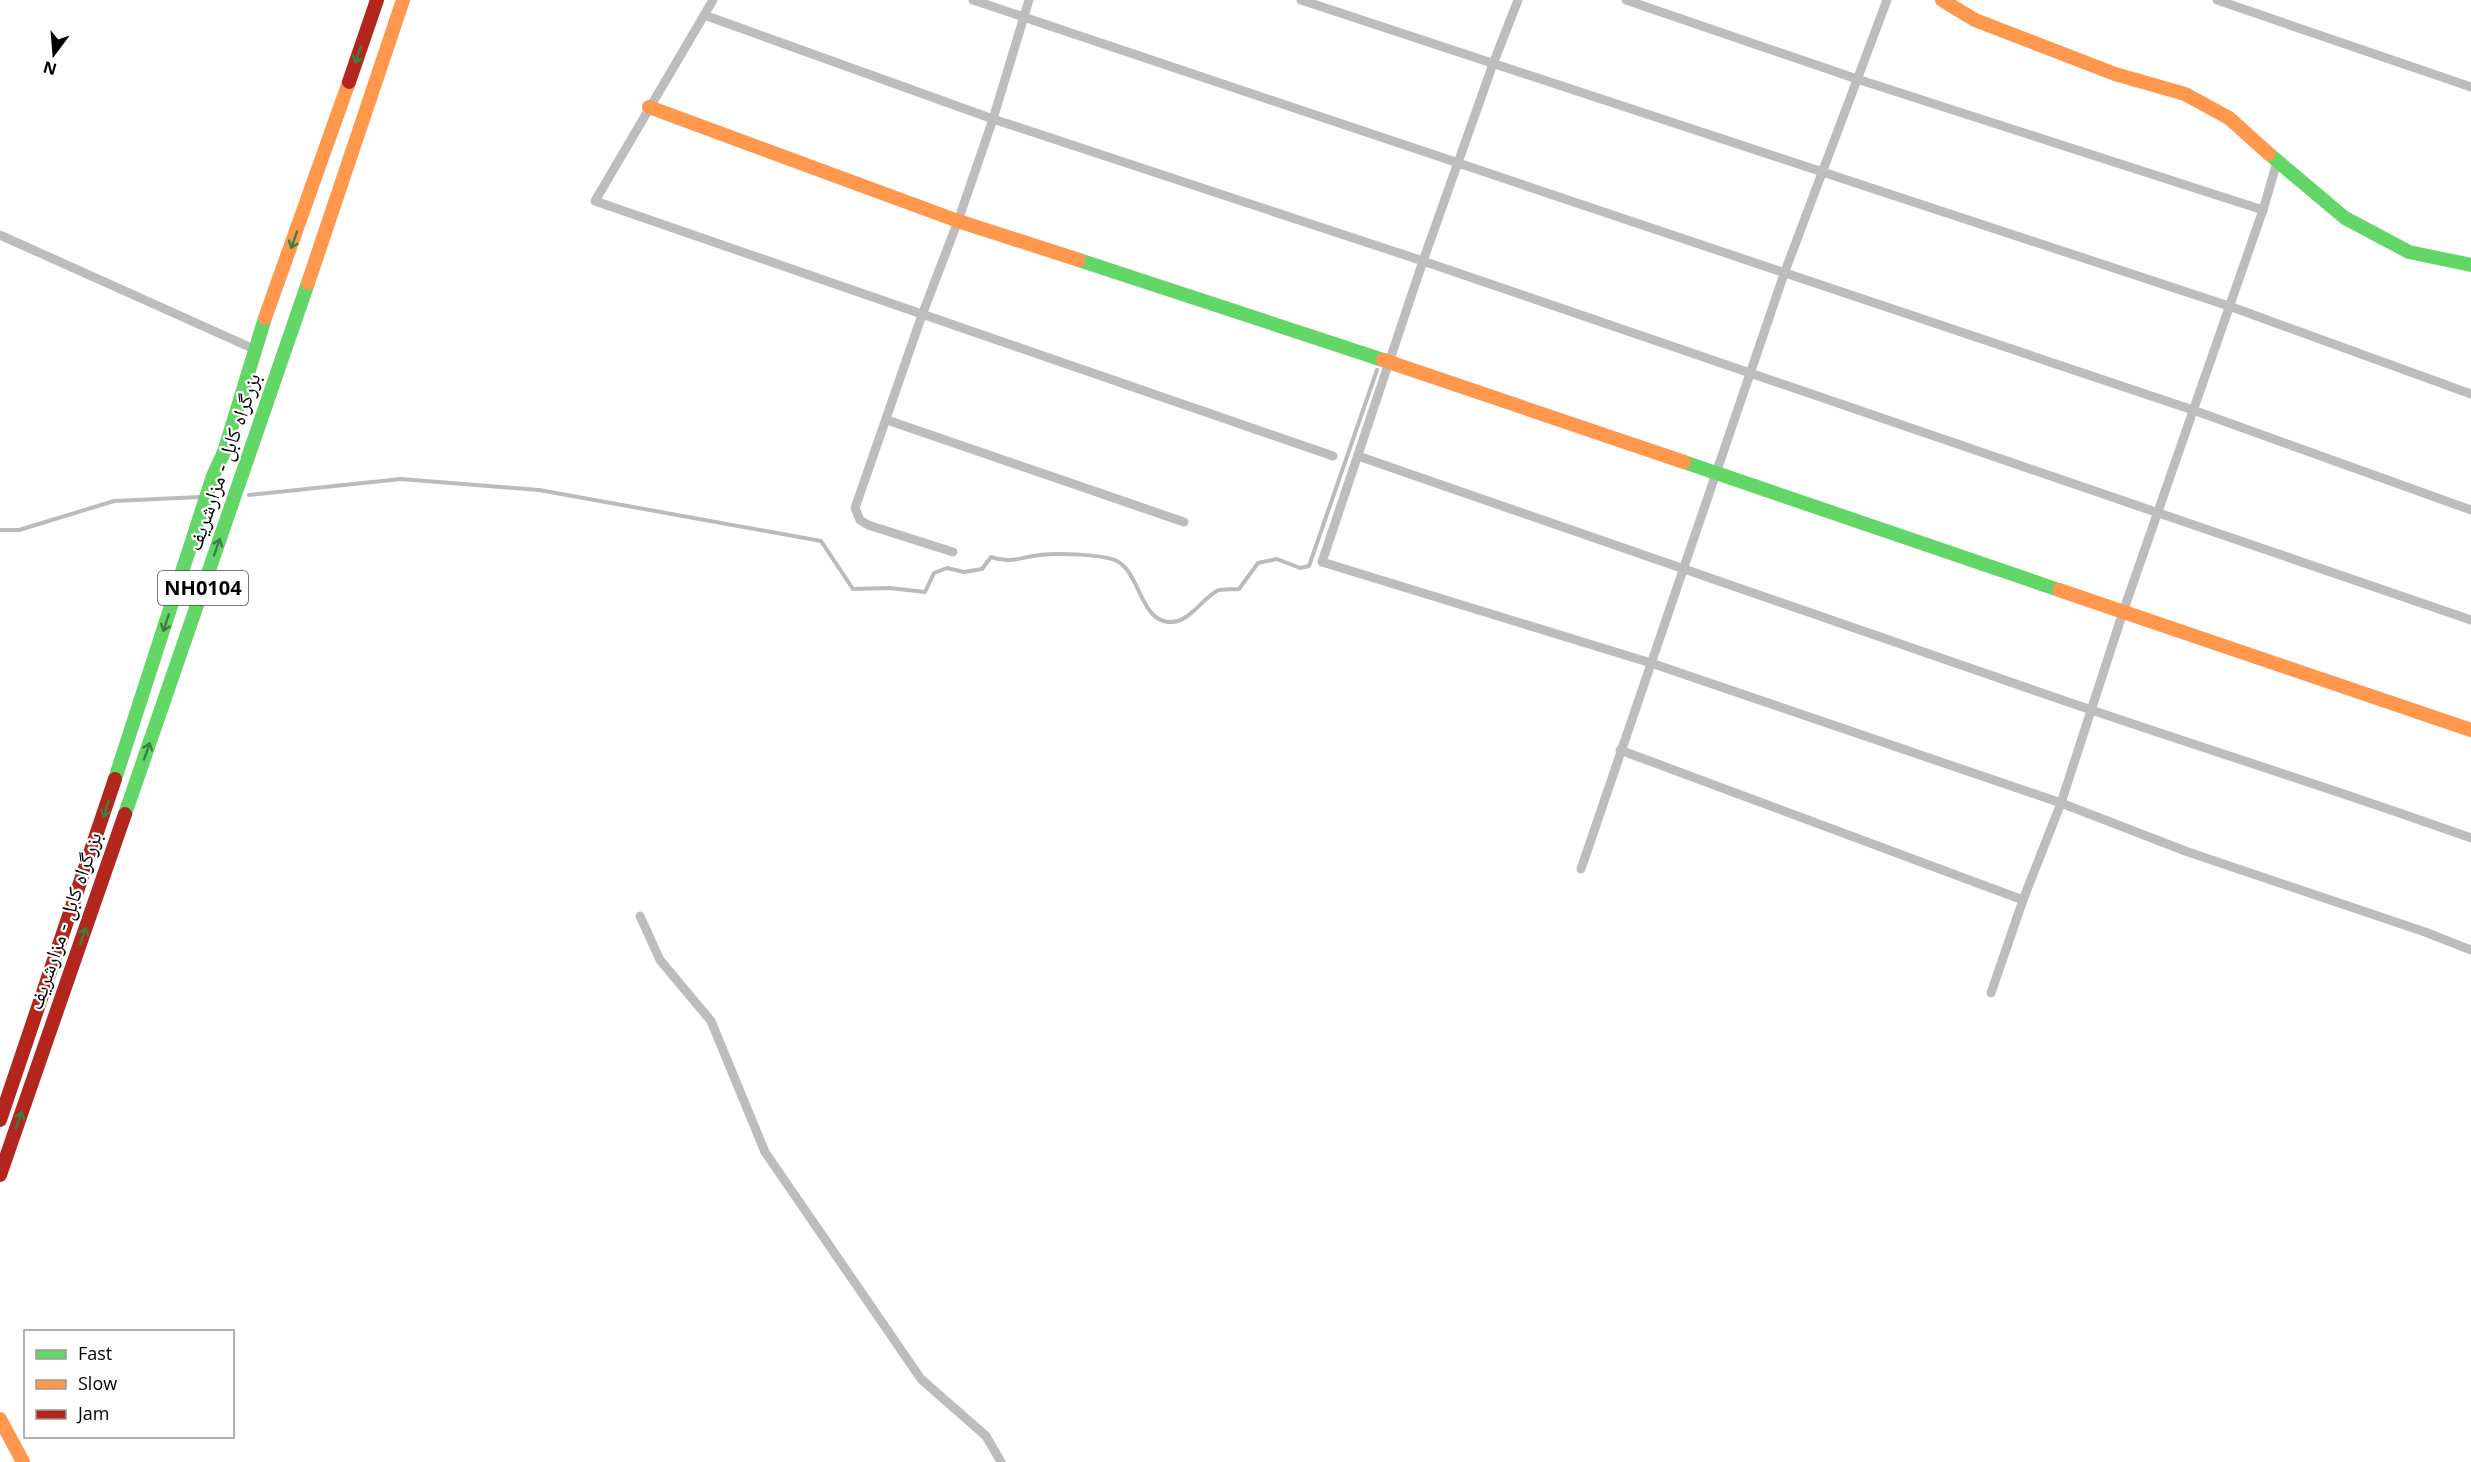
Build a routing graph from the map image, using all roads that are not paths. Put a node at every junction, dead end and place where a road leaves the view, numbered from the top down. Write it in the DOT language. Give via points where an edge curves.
graph roads {
  1 [pos="377,0"];
  2 [pos="403,0"];
  3 [pos="713,0"];
  4 [pos="974,0"];
  5 [pos="1029,0"];
  6 [pos="1301,0"];
  7 [pos="1518,0"];
  8 [pos="1626,0"];
  9 [pos="1887,0"];
  10 [pos="1942,0"];
  11 [pos="2217,0"];
  12 [pos="704,15"];
  13 [pos="1023,18"];
  14 [pos="1493,64"];
  15 [pos="1857,78"];
  16 [pos="2471,87"];
  17 [pos="649,107"];
  18 [pos="993,119"];
  19 [pos="2277,162"];
  20 [pos="1459,165"];
  21 [pos="1821,172"];
  22 [pos="2263,210"];
  23 [pos="958,221"];
  24 [pos="0,235"];
  25 [pos="1424,261"];
  26 [pos="2471,265"];
  27 [pos="1784,274"];
  28 [pos="2229,306"];
  29 [pos="922,315"];
  30 [pos="254,349"];
  31 [pos="1390,362"];
  32 [pos="1751,373"];
  33 [pos="2471,394"];
  34 [pos="2193,410"];
  35 [pos="886,420"];
  36 [pos="1333,456"];
  37 [pos="1358,456"];
  38 [pos="1715,472"];
  39 [pos="2471,510"];
  40 [pos="2159,513"];
  41 [pos="1184,522"];
  42 [pos="953,552"];
  43 [pos="1683,571"];
  44 [pos="2123,612"];
  45 [pos="2471,620"];
  46 [pos="1651,663"];
  47 [pos="2091,710"];
  48 [pos="2471,730"];
  49 [pos="1620,750"];
  50 [pos="2061,803"];
  51 [pos="2471,838"];
  52 [pos="1581,869"];
  53 [pos="2023,900"];
  54 [pos="640,916"];
  55 [pos="2471,950"];
  56 [pos="1991,993"];
  57 [pos="0,1120"];
  58 [pos="0,1175"];
  59 [pos="0,1419"];
  60 [pos="23,1462"];
  61 [pos="1001,1462"];
  1 -- 30 [label="main road, بزرگراه کابل - مزارشریف / NH0104, one-way"];
  58 -- 2 [label="main road, بزرگراه کابل - مزارشریف / NH0104, one-way"];
  3 -- 12 [label="street"];
  4 -- 13 [label="street"];
  5 -- 13 [label="street"];
  6 -- 14 [label="street"];
  7 -- 14 [label="street"];
  8 -- 15 [label="street"];
  9 -- 15 [label="street"];
  10 -- 19 [label="main road" via="1975,20 2115,74 2185,94 2229,118"];
  11 -- 16 [label="street"];
  12 -- 17 [label="street"];
  12 -- 18 [label="street"];
  13 -- 18 [label="street"];
  13 -- 20 [label="street"];
  14 -- 20 [label="street"];
  14 -- 21 [label="street"];
  15 -- 21 [label="street"];
  15 -- 22 [label="street"];
  17 -- 23 [label="main road"];
  17 -- 29 [label="street" via="595,201"];
  18 -- 23 [label="street"];
  18 -- 25 [label="street"];
  19 -- 22 [label="street"];
  19 -- 26 [label="main road" via="2345,218 2409,252"];
  20 -- 25 [label="street"];
  20 -- 27 [label="street"];
  21 -- 27 [label="street"];
  21 -- 28 [label="street"];
  22 -- 28 [label="street"];
  23 -- 29 [label="street"];
  23 -- 31 [label="main road"];
  24 -- 30 [label="street"];
  25 -- 31 [label="street"];
  25 -- 32 [label="street"];
  27 -- 32 [label="street"];
  27 -- 34 [label="street"];
  28 -- 33 [label="street"];
  28 -- 34 [label="street"];
  29 -- 35 [label="street"];
  29 -- 36 [label="street"];
  30 -- 57 [label="main road, بزرگراه کابل - مزارشریف / NH0104, one-way" via="224,452"];
  31 -- 37 [label="street"];
  31 -- 38 [label="main road"];
  32 -- 38 [label="street"];
  32 -- 40 [label="street"];
  34 -- 39 [label="street"];
  34 -- 40 [label="street"];
  35 -- 41 [label="street"];
  35 -- 42 [label="street" via="855,508 860,520"];
  37 -- 43 [label="street"];
  37 -- 46 [label="street" via="1322,562"];
  38 -- 43 [label="street"];
  38 -- 44 [label="main road"];
  40 -- 44 [label="street"];
  40 -- 45 [label="street"];
  43 -- 46 [label="street"];
  43 -- 47 [label="street"];
  44 -- 47 [label="street"];
  44 -- 48 [label="main road"];
  46 -- 49 [label="street"];
  46 -- 50 [label="street"];
  47 -- 50 [label="street"];
  47 -- 51 [label="street"];
  49 -- 52 [label="street"];
  49 -- 53 [label="street"];
  50 -- 53 [label="street"];
  50 -- 55 [label="street" via="2188,852"];
  53 -- 56 [label="street"];
  54 -- 61 [label="street" via="660,960 711,1021 765,1152 921,1379 986,1436"];
  59 -- 60 [label="main road"];
}
